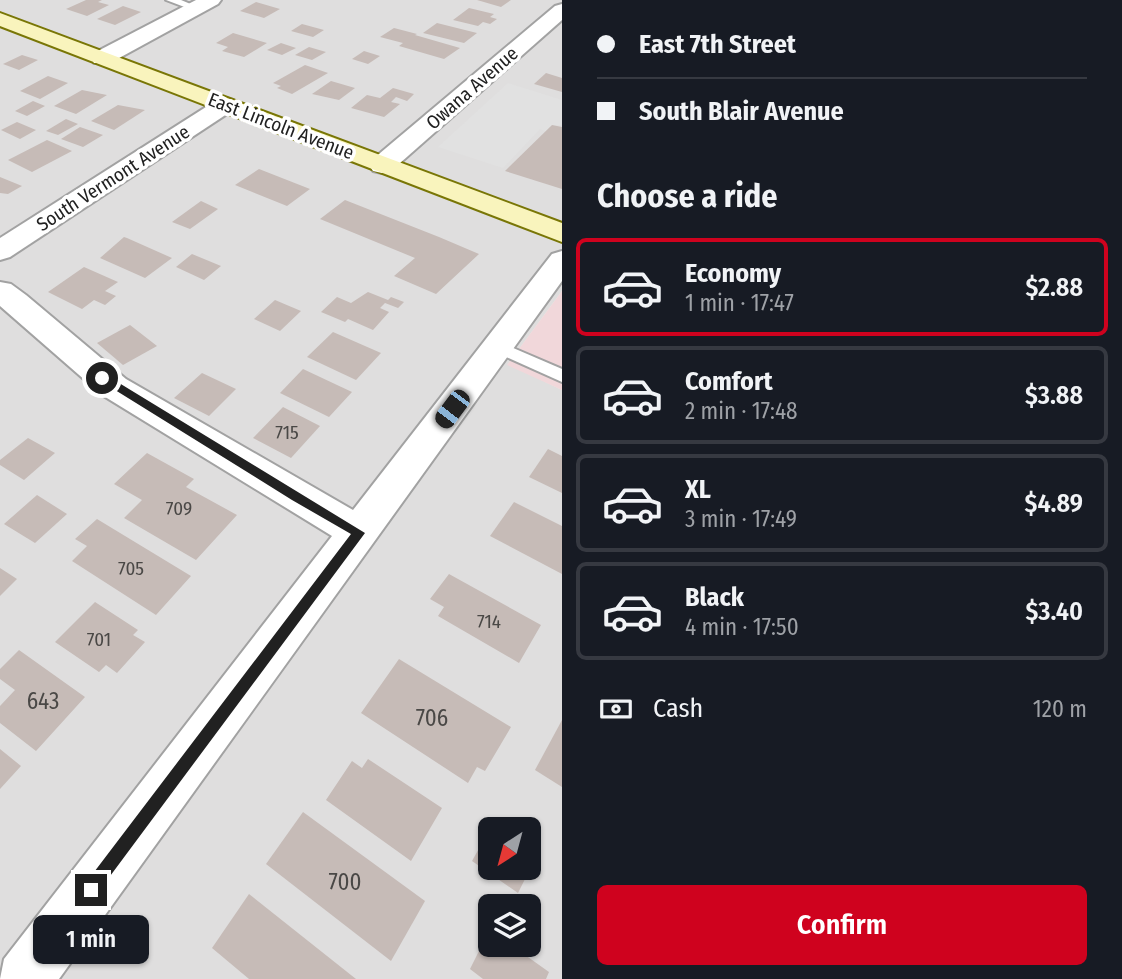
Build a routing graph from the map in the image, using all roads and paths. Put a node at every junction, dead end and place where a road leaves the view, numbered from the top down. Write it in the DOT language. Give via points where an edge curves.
graph roads {
  1 [pos="171,0"];
  2 [pos="203,4"];
  3 [pos="562,10"];
  4 [pos="0,19"];
  5 [pos="102,58"];
  6 [pos="225,105"];
  7 [pos="382,165"];
  8 [pos="562,233"];
  9 [pos="0,251"];
  10 [pos="562,260"];
  11 [pos="0,291"];
  12 [pos="499,347"];
  13 [pos="562,376"];
  14 [pos="359,533"];
  15 [pos="24,979"];
  1 -- 2 [label="lane"];
  2 -- 5 [label="street"];
  3 -- 7 [label="street, Owana Avenue"];
  4 -- 5 [label="street, East Lincoln Avenue"];
  5 -- 6 [label="street, East Lincoln Avenue"];
  6 -- 7 [label="street, East Lincoln Avenue"];
  6 -- 9 [label="street, South Vermont Avenue"];
  7 -- 8 [label="street, East Lincoln Avenue"];
  10 -- 12 [label="street"];
  11 -- 14 [label="street" via="114,387"];
  12 -- 13 [label="lane"];
  12 -- 14 [label="street"];
  14 -- 15 [label="street"];
}
